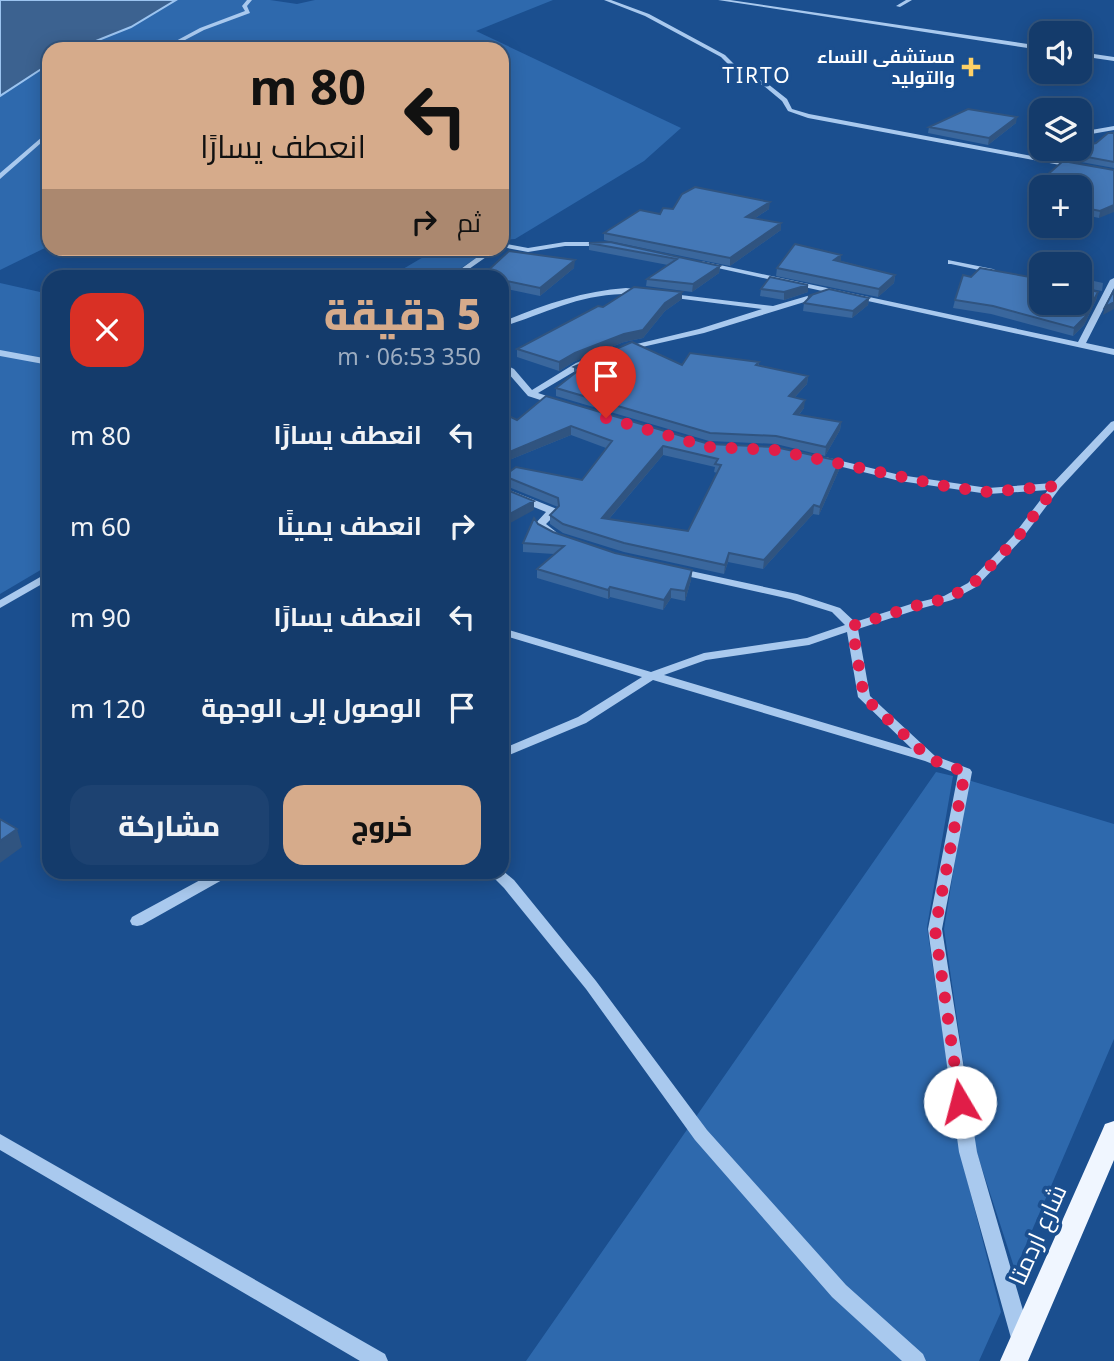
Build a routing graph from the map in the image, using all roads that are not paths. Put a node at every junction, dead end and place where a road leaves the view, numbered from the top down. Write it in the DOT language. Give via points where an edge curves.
graph roads {
  1 [pos="250,0"];
  2 [pos="606,0"];
  3 [pos="720,0"];
  4 [pos="910,0"];
  5 [pos="898,6"];
  6 [pos="177,42"];
  7 [pos="1029,46"];
  8 [pos="1092,56"];
  9 [pos="1114,59"];
  10 [pos="1114,128"];
  11 [pos="1092,132"];
  12 [pos="42,139"];
  13 [pos="1029,157"];
  14 [pos="1050,161"];
  15 [pos="1088,168"];
  16 [pos="0,177"];
  17 [pos="610,245"];
  18 [pos="509,246"];
  19 [pos="484,256"];
  20 [pos="697,262"];
  21 [pos="951,262"];
  22 [pos="464,270"];
  23 [pos="1002,274"];
  24 [pos="1111,288"];
  25 [pos="832,290"];
  26 [pos="1093,294"];
  27 [pos="774,309"];
  28 [pos="509,322"];
  29 [pos="1081,344"];
  30 [pos="1114,352"];
  31 [pos="0,353"];
  32 [pos="42,361"];
  33 [pos="509,370"];
  34 [pos="531,394"];
  35 [pos="569,406"];
  36 [pos="1114,424"];
  37 [pos="820,459"];
  38 [pos="1056,486"];
  39 [pos="509,494"];
  40 [pos="571,541"];
  41 [pos="660,568"];
  42 [pos="42,579"];
  43 [pos="0,605"];
  44 [pos="852,626"];
  45 [pos="509,633"];
  46 [pos="653,675"];
  47 [pos="509,751"];
  48 [pos="930,759"];
  49 [pos="213,879"];
  50 [pos="503,879"];
  51 [pos="137,921"];
  52 [pos="1114,1131"];
  53 [pos="0,1141"];
  54 [pos="1018,1351"];
  55 [pos="378,1361"];
  56 [pos="916,1361"];
  1 -- 6 [label="street" via="244,6 248,12"];
  2 -- 13 [label="street" via="646,15 723,56 738,71 785,100 790,110"];
  3 -- 7 [label="street"];
  4 -- 5 [label="street"];
  8 -- 9 [label="street"];
  10 -- 11 [label="street"];
  12 -- 16 [label="street"];
  14 -- 15 [label="street"];
  17 -- 18 [label="street" via="565,244 528,250"];
  19 -- 22 [label="street"];
  20 -- 25 [label="street"];
  21 -- 23 [label="street"];
  24 -- 26 [label="street"];
  24 -- 29 [label="street"];
  25 -- 27 [label="street"];
  25 -- 29 [label="street"];
  27 -- 28 [label="street" via="618,290 588,293"];
  27 -- 34 [label="street" via="628,346 579,365"];
  29 -- 30 [label="street"];
  31 -- 32 [label="street"];
  33 -- 34 [label="street"];
  34 -- 35 [label="street"];
  36 -- 38 [label="street"];
  37 -- 38 [label="street" via="988,492"];
  38 -- 44 [label="street" via="1017,538 972,585 948,598"];
  39 -- 40 [label="street" via="553,511 540,524 543,529"];
  41 -- 44 [label="street" via="820,604 836,610"];
  42 -- 43 [label="street"];
  44 -- 46 [label="street" via="809,641 704,657"];
  44 -- 48 [label="street" via="864,697"];
  45 -- 46 [label="street"];
  46 -- 47 [label="street" via="582,720"];
  46 -- 48 [label="street"];
  48 -- 54 [label="street" via="965,772 935,929 968,1152"];
  49 -- 51 [label="street"];
  50 -- 56 [label="street" via="591,985 701,1135 839,1291"];
  52 -- 54 [label="main road, شارع اردمتا"];
  53 -- 55 [label="street"];
}
